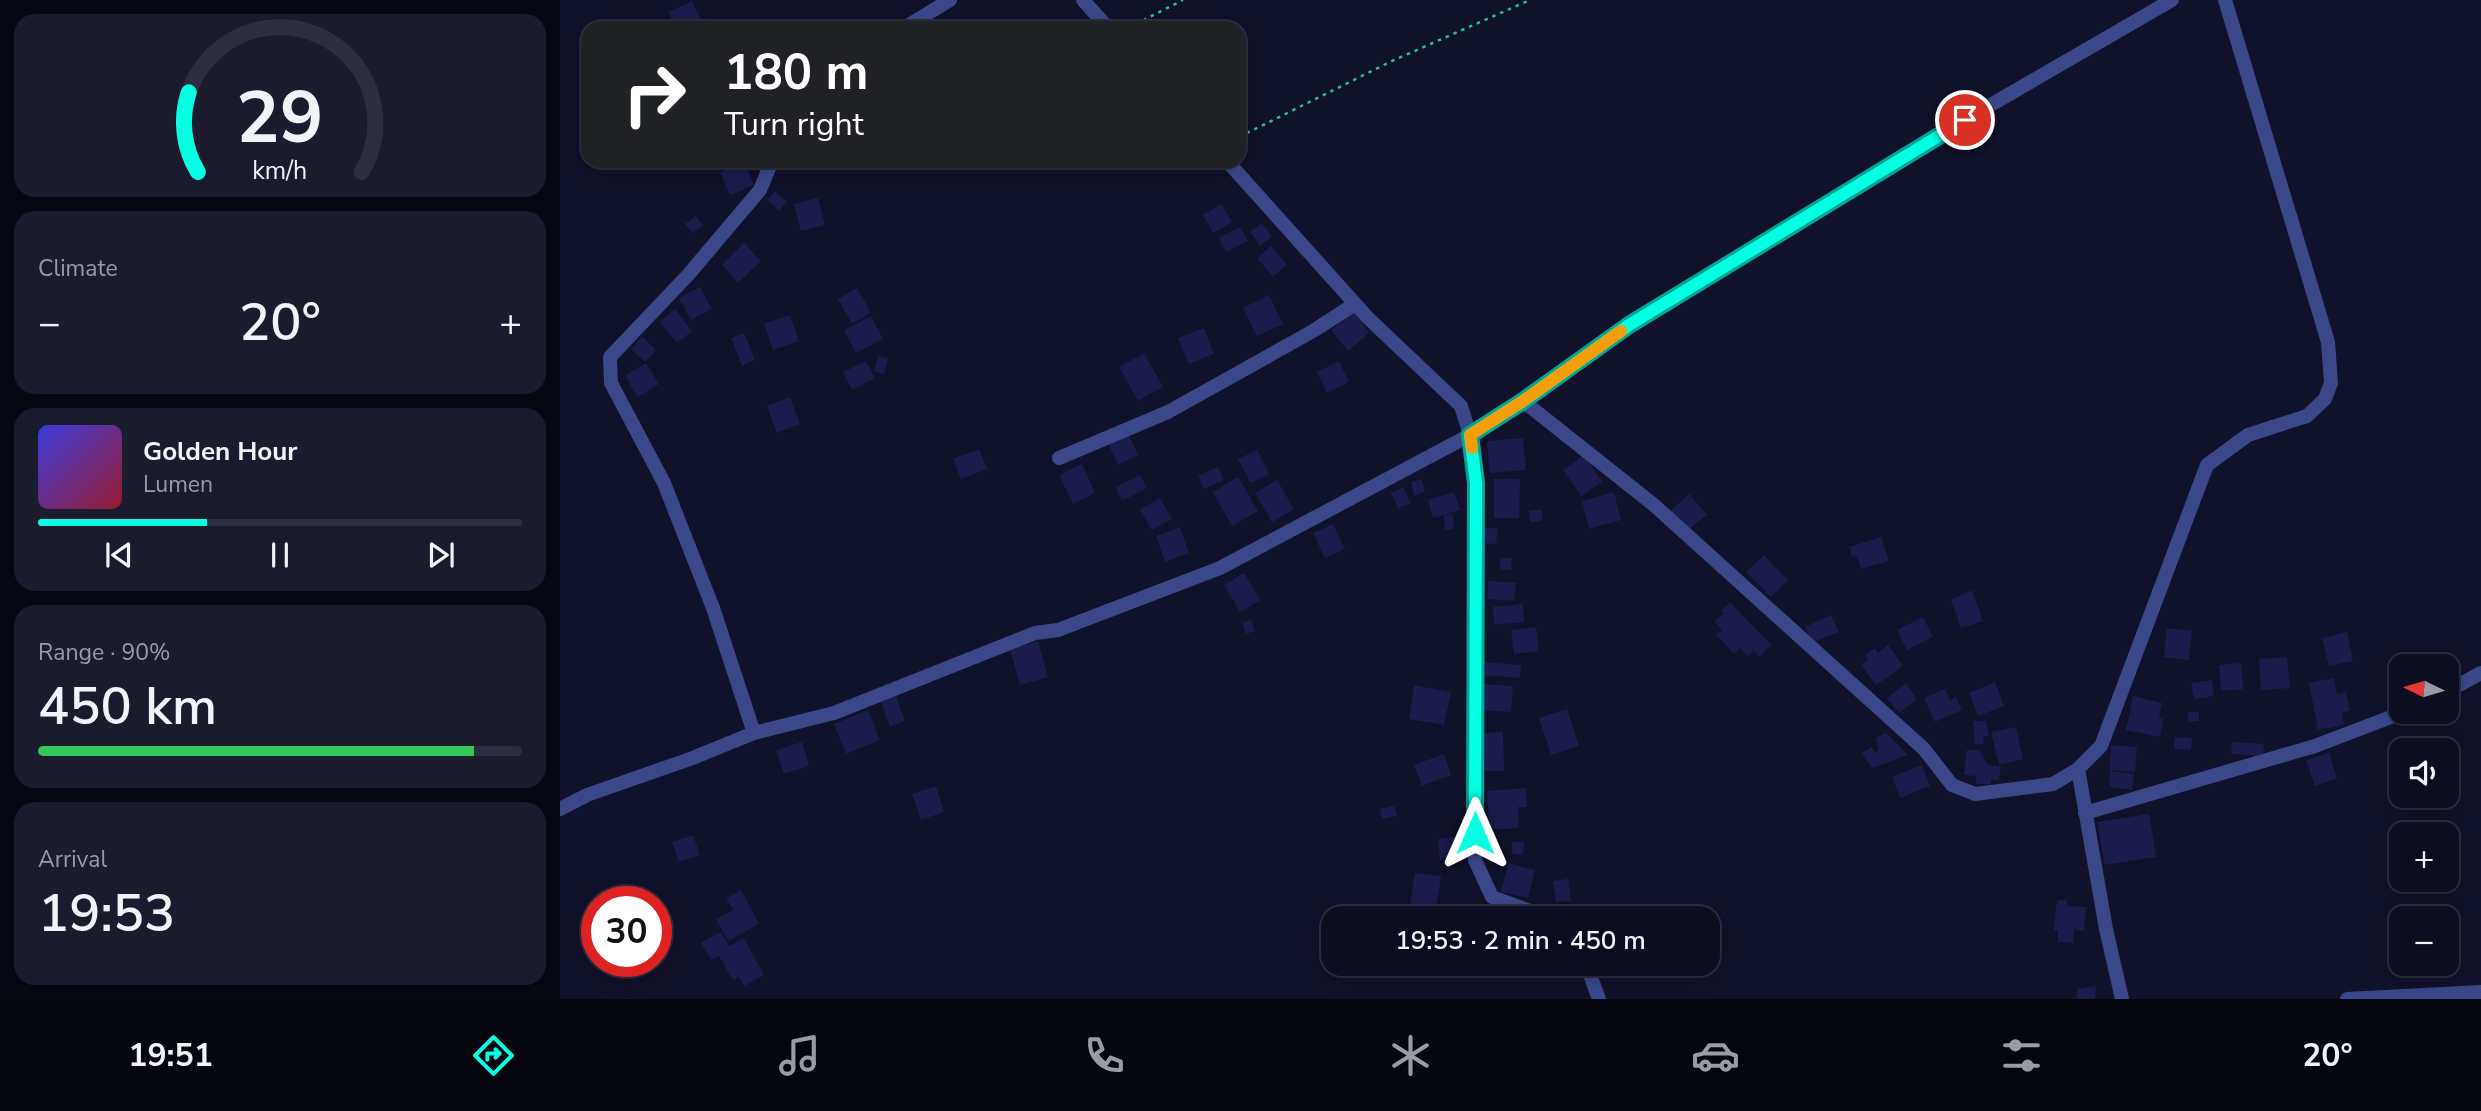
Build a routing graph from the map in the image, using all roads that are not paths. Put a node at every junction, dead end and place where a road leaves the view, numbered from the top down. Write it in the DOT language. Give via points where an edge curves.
graph roads {
  1 [pos="950,0"];
  2 [pos="1083,0"];
  3 [pos="2172,0"];
  4 [pos="2225,0"];
  5 [pos="916,21"];
  6 [pos="1102,21"];
  7 [pos="769,168"];
  8 [pos="1233,168"];
  9 [pos="1355,304"];
  10 [pos="1523,401"];
  11 [pos="1470,435"];
  12 [pos="1059,458"];
  13 [pos="2481,673"];
  14 [pos="2459,685"];
  15 [pos="2389,718"];
  16 [pos="754,733"];
  17 [pos="2078,769"];
  18 [pos="560,809"];
  19 [pos="2085,813"];
  20 [pos="1517,906"];
  21 [pos="1590,976"];
  22 [pos="2481,992"];
  23 [pos="1598,999"];
  24 [pos="2122,999"];
  25 [pos="2347,999"];
  1 -- 5 [label="street"];
  2 -- 6 [label="street"];
  3 -- 10 [label="street" via="1918,147 1641,318"];
  4 -- 17 [label="street" via="2328,342 2331,383 2325,399 2307,416 2248,435 2207,465 2101,746"];
  7 -- 16 [label="street" via="760,190 610,357 611,383 664,483 713,608"];
  8 -- 9 [label="street"];
  9 -- 11 [label="street" via="1461,406"];
  9 -- 12 [label="street" via="1168,412"];
  10 -- 11 [label="street"];
  10 -- 17 [label="street" via="1654,505 1924,749 1952,785 1975,794 2053,784"];
  11 -- 16 [label="street" via="1220,568 1058,630 1035,633 834,713"];
  11 -- 20 [label="street" via="1476,483 1475,860 1492,897"];
  13 -- 14 [label="street"];
  15 -- 19 [label="street" via="2315,746"];
  16 -- 18 [label="street"];
  17 -- 19 [label="street"];
  19 -- 24 [label="street"];
  21 -- 23 [label="street"];
  22 -- 25 [label="street"];
}
